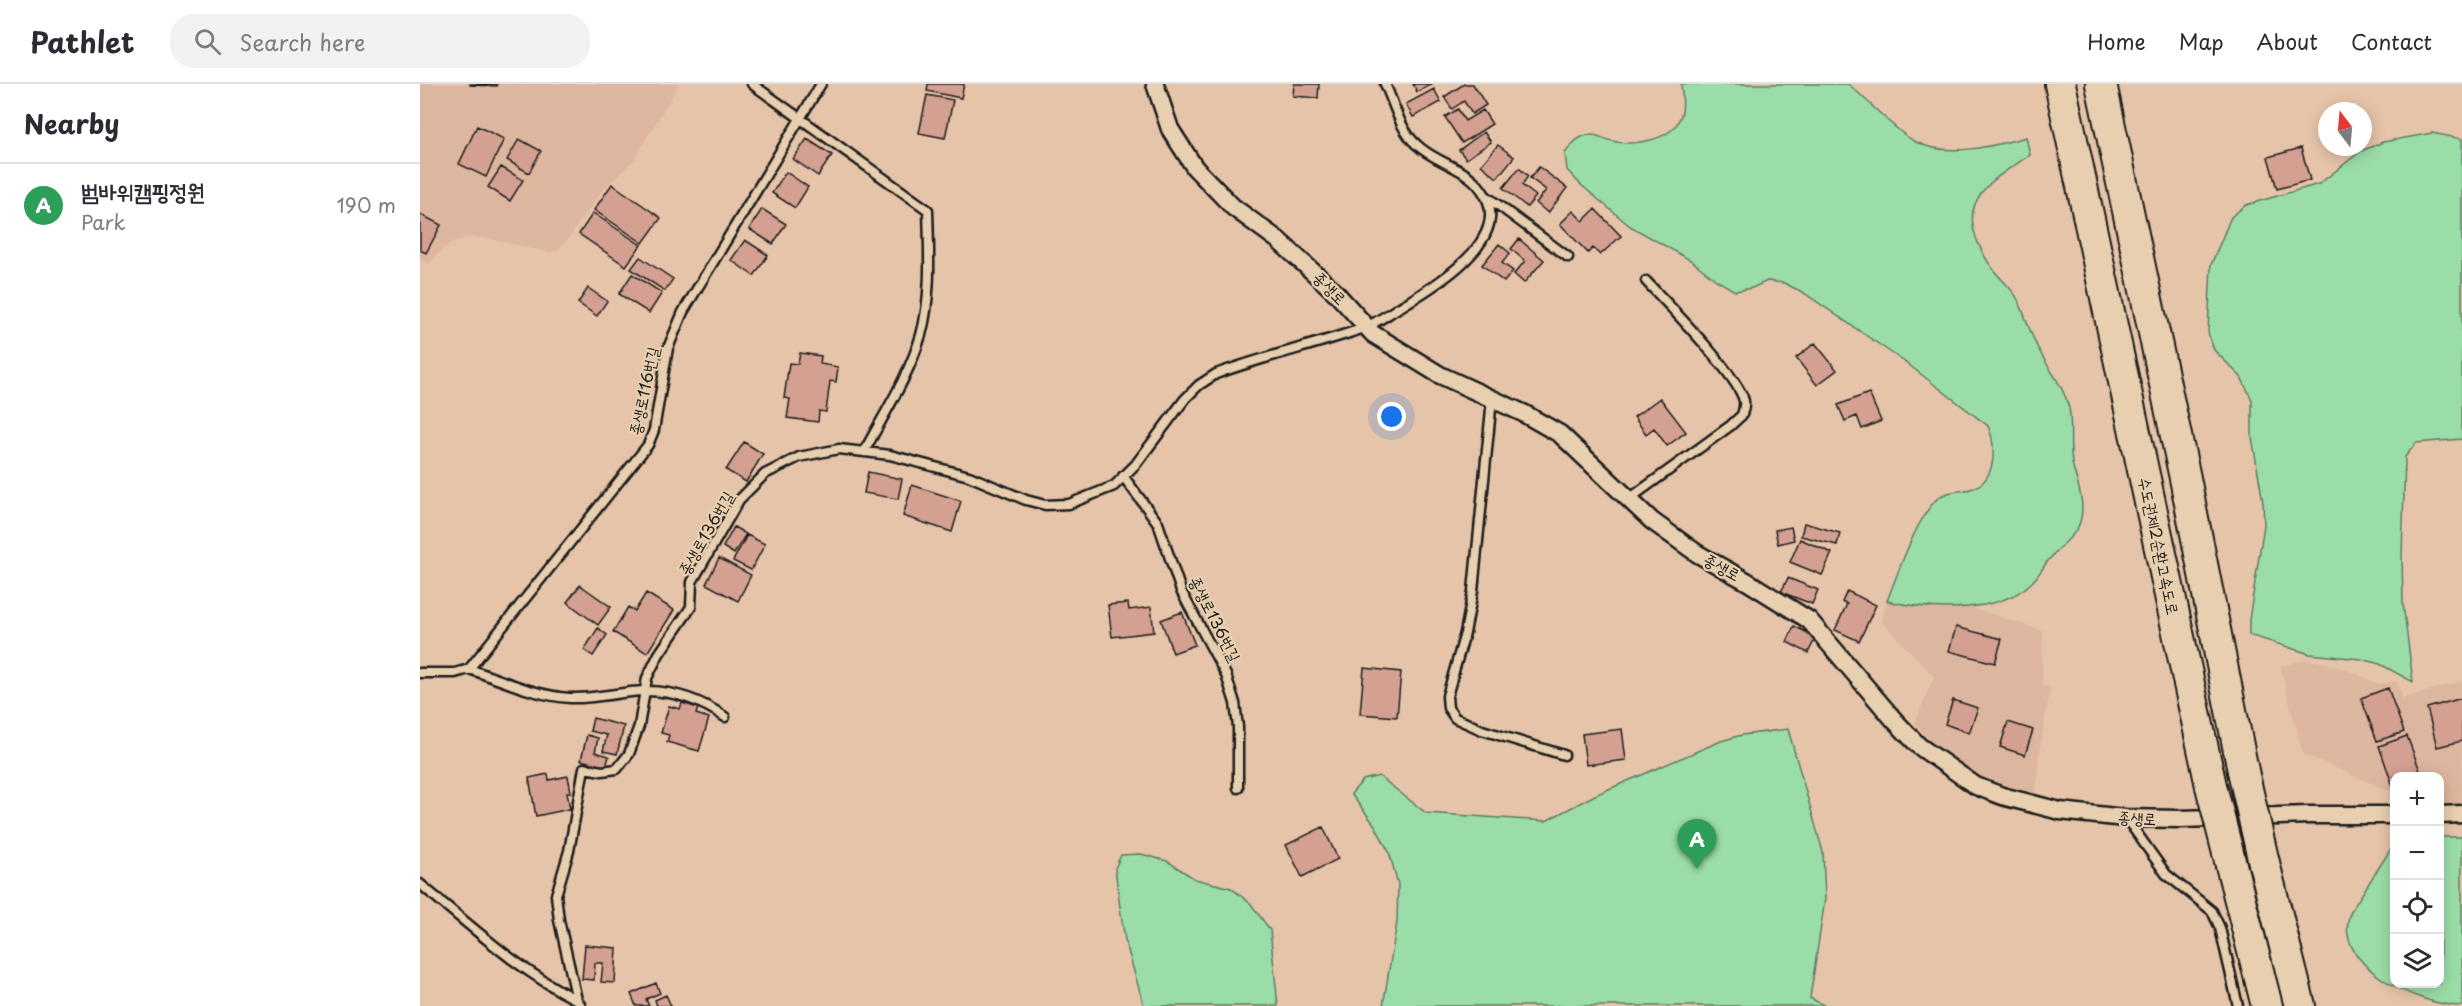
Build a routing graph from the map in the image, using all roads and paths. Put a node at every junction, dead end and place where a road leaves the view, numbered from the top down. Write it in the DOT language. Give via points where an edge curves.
graph roads {
  1 [pos="752,84"];
  2 [pos="822,84"];
  3 [pos="1155,84"];
  4 [pos="1385,84"];
  5 [pos="2060,84"];
  6 [pos="2101,84"];
  7 [pos="800,120"];
  8 [pos="1486,196"];
  9 [pos="1568,257"];
  10 [pos="1646,281"];
  11 [pos="1366,327"];
  12 [pos="1492,399"];
  13 [pos="864,452"];
  14 [pos="1124,476"];
  15 [pos="1629,499"];
  16 [pos="469,669"];
  17 [pos="420,673"];
  18 [pos="646,691"];
  19 [pos="725,717"];
  20 [pos="1564,755"];
  21 [pos="1238,788"];
  22 [pos="2462,814"];
  23 [pos="2390,815"];
  24 [pos="2444,815"];
  25 [pos="2125,818"];
  26 [pos="420,884"];
  27 [pos="579,1003"];
  28 [pos="2238,1006"];
  29 [pos="2267,1006"];
  30 [pos="2300,1006"];
  1 -- 7 [label="lane"];
  2 -- 7 [label="lane, 종생로116번길"];
  3 -- 11 [label="street, 종생로" via="1170,129 1194,168 1233,207 1278,240 1335,292"];
  4 -- 8 [label="lane" via="1407,134 1417,146 1466,174"];
  5 -- 29 [label="highway, 수도권제2순환고속도로, bridge" via="2211,786"];
  6 -- 30 [label="highway, bridge" via="2243,771"];
  7 -- 13 [label="lane" via="928,210 929,264 921,333 911,362"];
  7 -- 16 [label="lane, 종생로116번길" via="682,312 668,348 648,445"];
  8 -- 9 [label="lane"];
  8 -- 11 [label="lane, 종생로136번길" via="1489,223 1483,238 1464,262 1424,293"];
  10 -- 15 [label="lane" via="1720,364 1744,401 1742,415 1730,426"];
  11 -- 12 [label="street, 종생로" via="1440,375"];
  11 -- 14 [label="lane, 종생로136번길" via="1216,374 1185,399"];
  12 -- 15 [label="street, 종생로" via="1560,434"];
  12 -- 20 [label="lane" via="1473,591 1447,696 1448,708 1455,718 1482,730"];
  13 -- 14 [label="lane, 종생로136번길" via="969,476 1045,505 1069,504 1092,496 1114,486"];
  13 -- 18 [label="lane, 종생로136번길" via="839,449 799,457 765,474 739,500 692,582 691,607 659,654 647,678"];
  14 -- 21 [label="lane, 종생로136번길" via="1158,523 1181,591 1226,675 1238,727"];
  15 -- 25 [label="street, 종생로" via="1698,554 1809,620 1895,721 1947,768 1976,786 2023,802 2060,811"];
  16 -- 17 [label="lane"];
  16 -- 18 [label="lane" via="550,696 599,697"];
  18 -- 19 [label="lane" via="705,703"];
  18 -- 27 [label="lane, 종생로136번길" via="629,754 617,769 584,768 569,851 556,895 558,920"];
  22 -- 24 [label="street"];
  23 -- 25 [label="street, 종생로"];
  25 -- 28 [label="lane" via="2166,874 2212,911 2220,928"];
  26 -- 27 [label="lane" via="522,966"];
}
